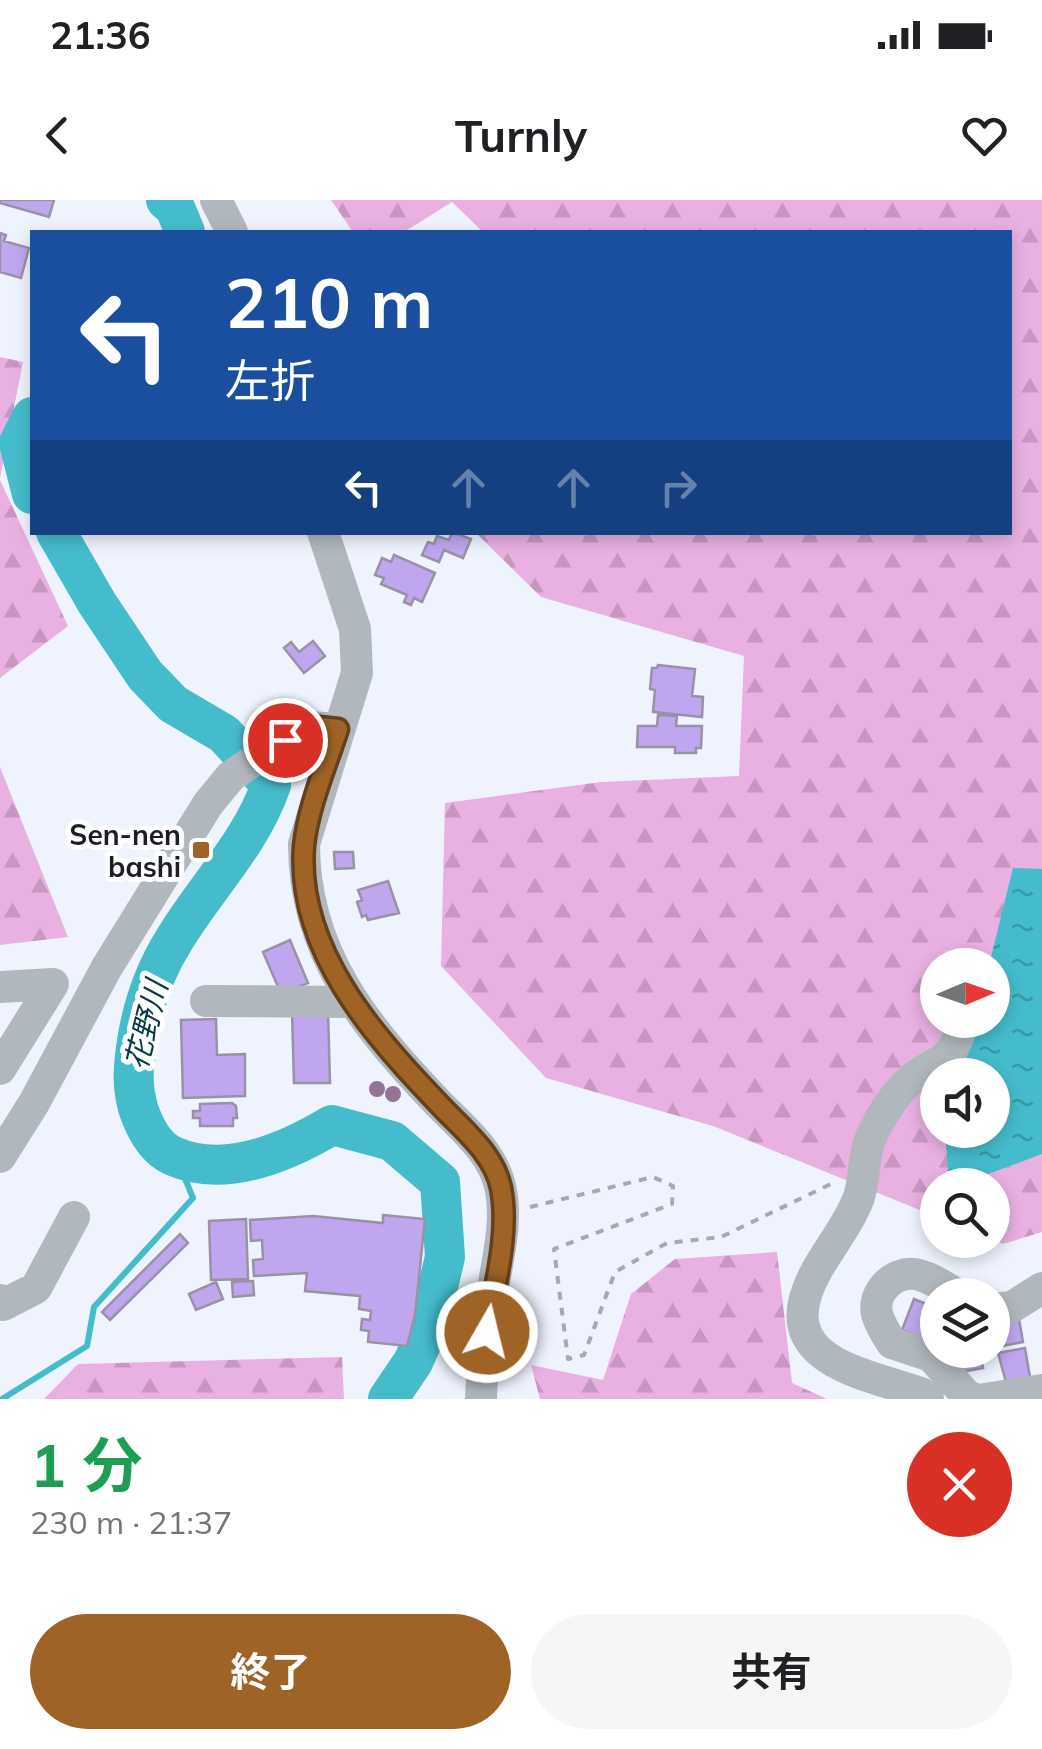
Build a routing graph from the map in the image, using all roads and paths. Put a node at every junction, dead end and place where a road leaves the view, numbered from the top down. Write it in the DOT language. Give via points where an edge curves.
graph roads {
  1 [pos="216,200"];
  2 [pos="231,230"];
  3 [pos="324,535"];
  4 [pos="338,729"];
  5 [pos="0,988"];
  6 [pos="206,1001"];
  7 [pos="352,1002"];
  8 [pos="958,1038"];
  9 [pos="0,1069"];
  10 [pos="0,1157"];
  11 [pos="864,1169"];
  12 [pos="502,1214"];
  13 [pos="74,1217"];
  14 [pos="925,1278"];
  15 [pos="1042,1288"];
  16 [pos="1,1304"];
  17 [pos="1010,1307"];
  18 [pos="920,1352"];
  19 [pos="942,1368"];
  20 [pos="1034,1394"];
  21 [pos="481,1399"];
  22 [pos="928,1399"];
  23 [pos="976,1399"];
  24 [pos="985,1399"];
  1 -- 2 [label="street"];
  3 -- 4 [label="street" via="355,629 356,673"];
  4 -- 7 [label="street" via="304,844 304,872 321,943"];
  4 -- 10 [label="street" via="310,726 285,740 232,776 208,804"];
  5 -- 9 [label="street" via="53,984"];
  6 -- 7 [label="street"];
  7 -- 12 [label="street" via="482,1150 501,1188"];
  8 -- 11 [label="street" via="954,1051 906,1084 871,1137"];
  11 -- 12 [label="path" via="721,1238 668,1243 615,1272 584,1354 568,1359 554,1250 672,1204 673,1186 653,1177"];
  11 -- 22 [label="street" via="858,1198 814,1276 802,1322 806,1337 835,1363"];
  12 -- 21 [label="street"];
  13 -- 16 [label="street" via="36,1288"];
  14 -- 18 [label="street" via="900,1275 887,1282 876,1311 892,1343"];
  15 -- 17 [label="street"];
  19 -- 23 [label="street"];
  20 -- 24 [label="street"];
}
